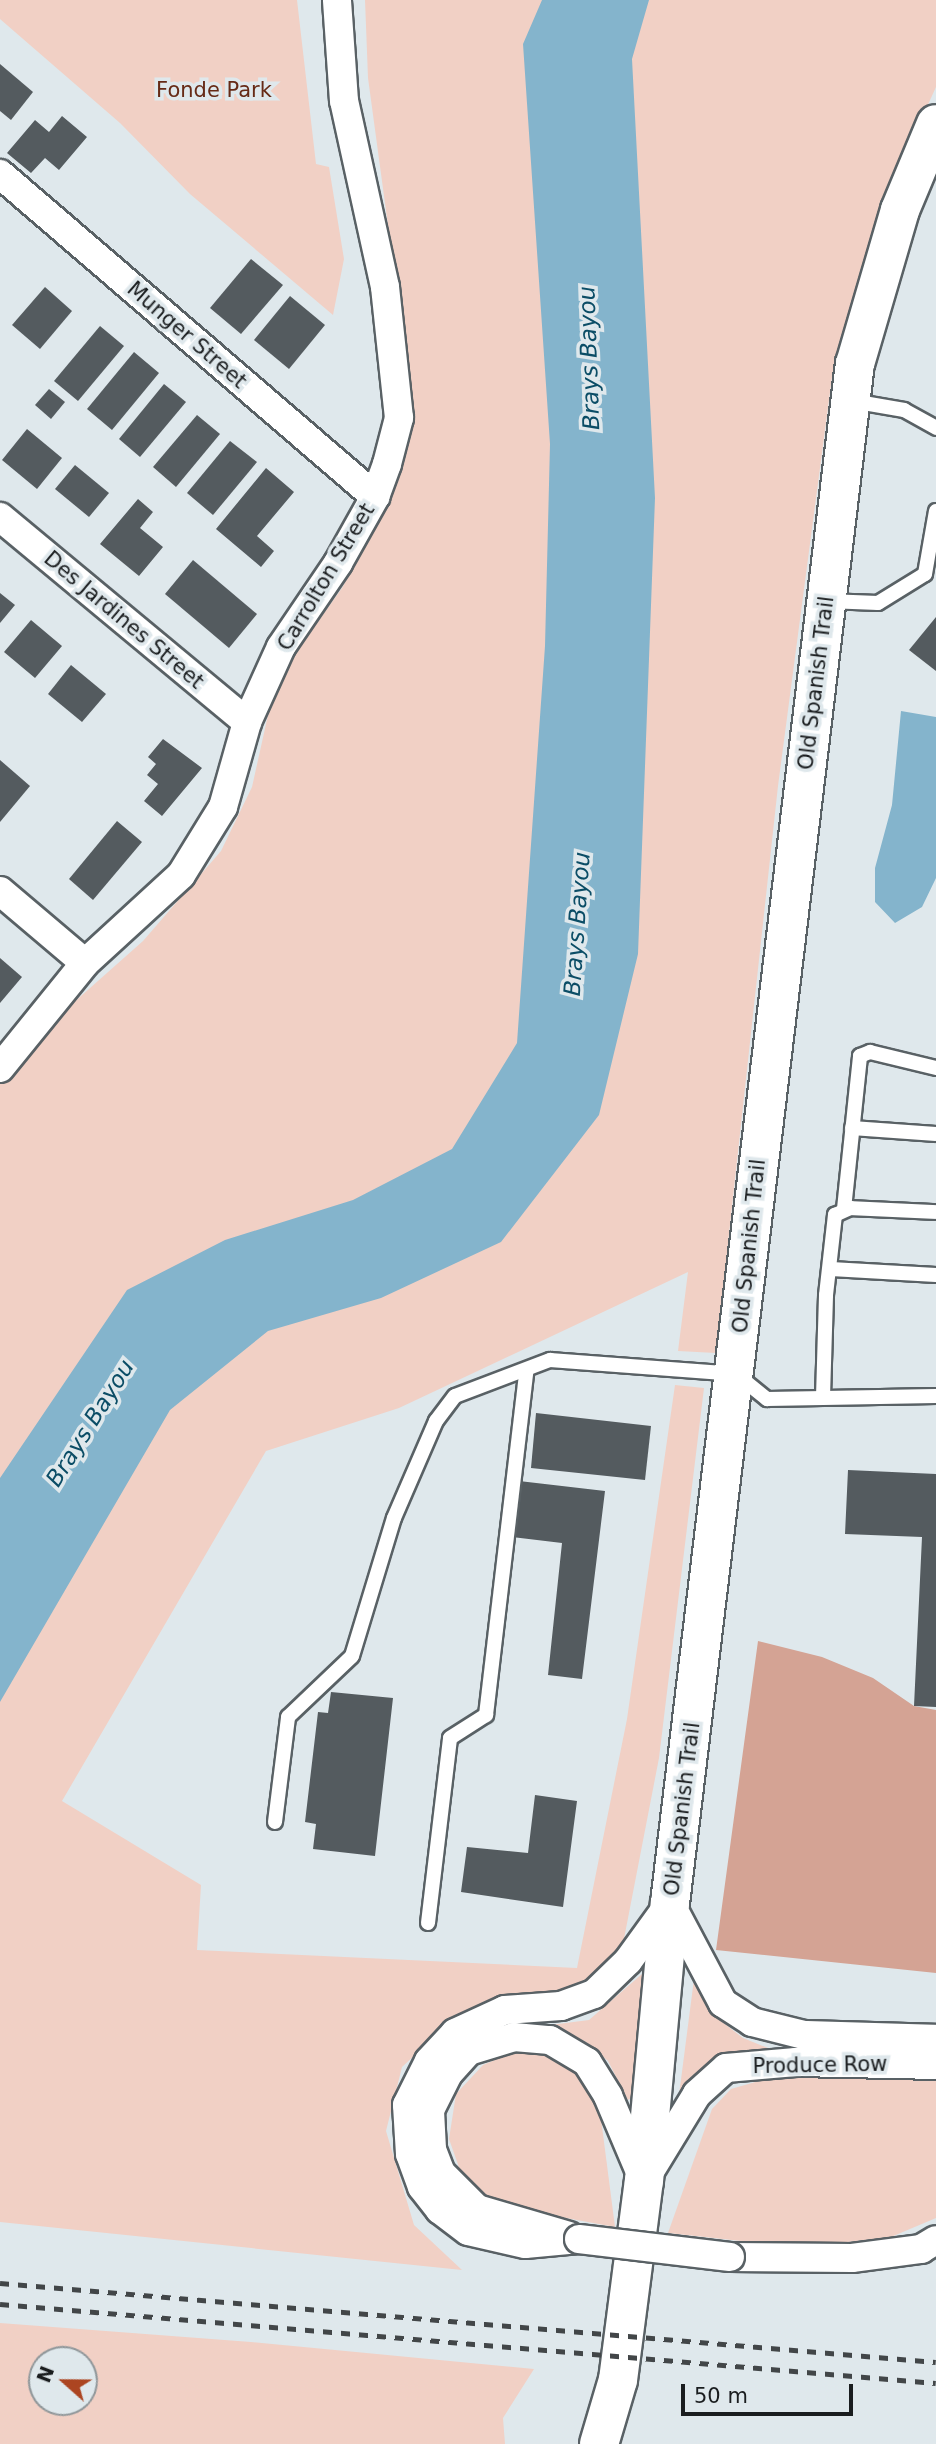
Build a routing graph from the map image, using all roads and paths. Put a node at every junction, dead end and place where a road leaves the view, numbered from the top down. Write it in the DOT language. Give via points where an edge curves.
graph roads {
  1 [pos="337,0"];
  2 [pos="936,124"];
  3 [pos="0,174"];
  4 [pos="850,400"];
  5 [pos="936,428"];
  6 [pos="375,497"];
  7 [pos="936,511"];
  8 [pos="0,517"];
  9 [pos="826,600"];
  10 [pos="247,722"];
  11 [pos="0,891"];
  12 [pos="85,963"];
  13 [pos="0,1068"];
  14 [pos="936,1068"];
  15 [pos="852,1128"];
  16 [pos="936,1134"];
  17 [pos="844,1209"];
  18 [pos="936,1212"];
  19 [pos="831,1269"];
  20 [pos="936,1275"];
  21 [pos="526,1371"];
  22 [pos="736,1374"];
  23 [pos="936,1396"];
  24 [pos="823,1397"];
  25 [pos="275,1822"];
  26 [pos="670,1903"];
  27 [pos="428,1923"];
  28 [pos="936,2039"];
  29 [pos="936,2065"];
  30 [pos="643,2181"];
  31 [pos="579,2239"];
  32 [pos="931,2246"];
  33 [pos="618,2380"];
  34 [pos="599,2444"];
  35 [pos="627,2444"];
  1 -- 6 [label="street, Carrolton Street" via="344,101 384,287 399,418"];
  2 -- 4 [label="main road, Old Spanish Trail" via="900,210 855,364"];
  3 -- 6 [label="street, Munger Street"];
  4 -- 5 [label="lane" via="904,410"];
  4 -- 9 [label="main road, Old Spanish Trail"];
  6 -- 10 [label="street, Carrolton Street" via="281,648"];
  7 -- 9 [label="lane" via="925,574 878,603"];
  8 -- 10 [label="street, Des Jardines Street"];
  9 -- 22 [label="main road, Old Spanish Trail"];
  10 -- 12 [label="street, Carrolton Street" via="223,807 181,875"];
  11 -- 12 [label="street"];
  12 -- 13 [label="street, Carrolton Street"];
  14 -- 15 [label="lane" via="870,1052 860,1056"];
  15 -- 16 [label="lane"];
  15 -- 17 [label="lane"];
  17 -- 18 [label="lane"];
  17 -- 19 [label="lane" via="835,1215"];
  19 -- 20 [label="lane"];
  19 -- 24 [label="lane"];
  21 -- 22 [label="lane" via="550,1360"];
  21 -- 25 [label="lane" via="455,1396 436,1421 394,1518 352,1656 288,1717"];
  21 -- 27 [label="lane" via="486,1715 450,1738"];
  22 -- 24 [label="lane" via="767,1399 797,1402"];
  22 -- 26 [label="main road, Old Spanish Trail"];
  23 -- 24 [label="lane"];
  26 -- 28 [label="street, Produce Row" via="723,2003 752,2022 804,2035"];
  26 -- 30 [label="main road, Old Spanish Trail"];
  26 -- 31 [label="street" via="628,1961 594,1994 561,2006 505,2011 455,2033 429,2061 407,2105 410,2154 422,2187 440,2210 468,2231 525,2244"];
  29 -- 30 [label="street, Produce Row" via="796,2062 726,2068 697,2094"];
  30 -- 31 [label="street" via="608,2096 587,2062 550,2040 514,2037 469,2051 448,2074 430,2110 432,2149 441,2173 477,2209"];
  30 -- 33 [label="main road, Old Spanish Trail"];
  31 -- 32 [label="street, bridge" via="730,2257 852,2258"];
  33 -- 34 [label="main road, Old Spanish Trail"];
  33 -- 35 [label="main road, Old Spanish Trail"];
}
